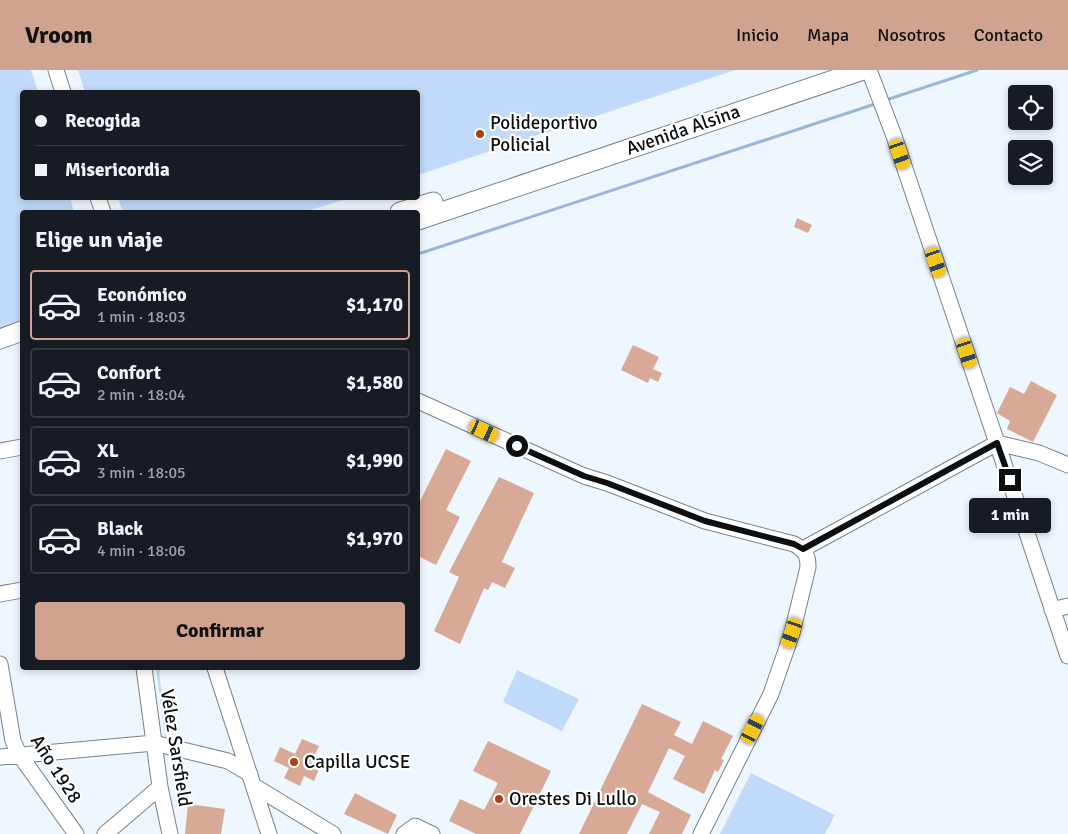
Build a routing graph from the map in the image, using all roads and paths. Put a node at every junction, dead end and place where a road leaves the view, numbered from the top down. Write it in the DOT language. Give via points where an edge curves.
graph roads {
  1 [pos="56,70"];
  2 [pos="827,70"];
  3 [pos="863,70"];
  4 [pos="869,70"];
  5 [pos="63,90"];
  6 [pos="406,210"];
  7 [pos="420,219"];
  8 [pos="20,332"];
  9 [pos="0,339"];
  10 [pos="20,346"];
  11 [pos="0,352"];
  12 [pos="420,402"];
  13 [pos="997,443"];
  14 [pos="20,447"];
  15 [pos="0,451"];
  16 [pos="1068,465"];
  17 [pos="803,549"];
  18 [pos="20,590"];
  19 [pos="0,594"];
  20 [pos="1068,606"];
  21 [pos="1052,610"];
  22 [pos="1068,656"];
  23 [pos="0,664"];
  24 [pos="144,670"];
  25 [pos="215,670"];
  26 [pos="154,743"];
  27 [pos="19,754"];
  28 [pos="0,757"];
  29 [pos="252,780"];
  30 [pos="160,787"];
  31 [pos="76,834"];
  32 [pos="105,834"];
  33 [pos="170,834"];
  34 [pos="269,834"];
  35 [pos="333,834"];
  36 [pos="404,834"];
  37 [pos="432,834"];
  38 [pos="701,834"];
  1 -- 5 [label="street"];
  2 -- 6 [label="main road, Avenida Alsina"];
  3 -- 7 [label="main road, Avenida Alsina"];
  4 -- 13 [label="street"];
  8 -- 9 [label="main road"];
  10 -- 11 [label="main road"];
  12 -- 17 [label="street" via="584,476 705,521"];
  13 -- 16 [label="street" via="1039,453"];
  13 -- 17 [label="street"];
  13 -- 21 [label="street"];
  14 -- 15 [label="street"];
  17 -- 38 [label="street" via="808,567 792,633 771,694"];
  18 -- 19 [label="street"];
  20 -- 21 [label="street"];
  21 -- 22 [label="street"];
  23 -- 27 [label="street, Año 1928"];
  24 -- 26 [label="street, Vélez Sarsfield"];
  25 -- 29 [label="street"];
  26 -- 27 [label="street"];
  26 -- 29 [label="street" via="228,761"];
  26 -- 30 [label="street, Vélez Sarsfield"];
  27 -- 28 [label="street"];
  27 -- 31 [label="street, Año 1928"];
  29 -- 34 [label="street"];
  29 -- 35 [label="street"];
  30 -- 32 [label="street"];
  30 -- 33 [label="street, Vélez Sarsfield"];
  36 -- 37 [label="street" via="415,826"];
}
